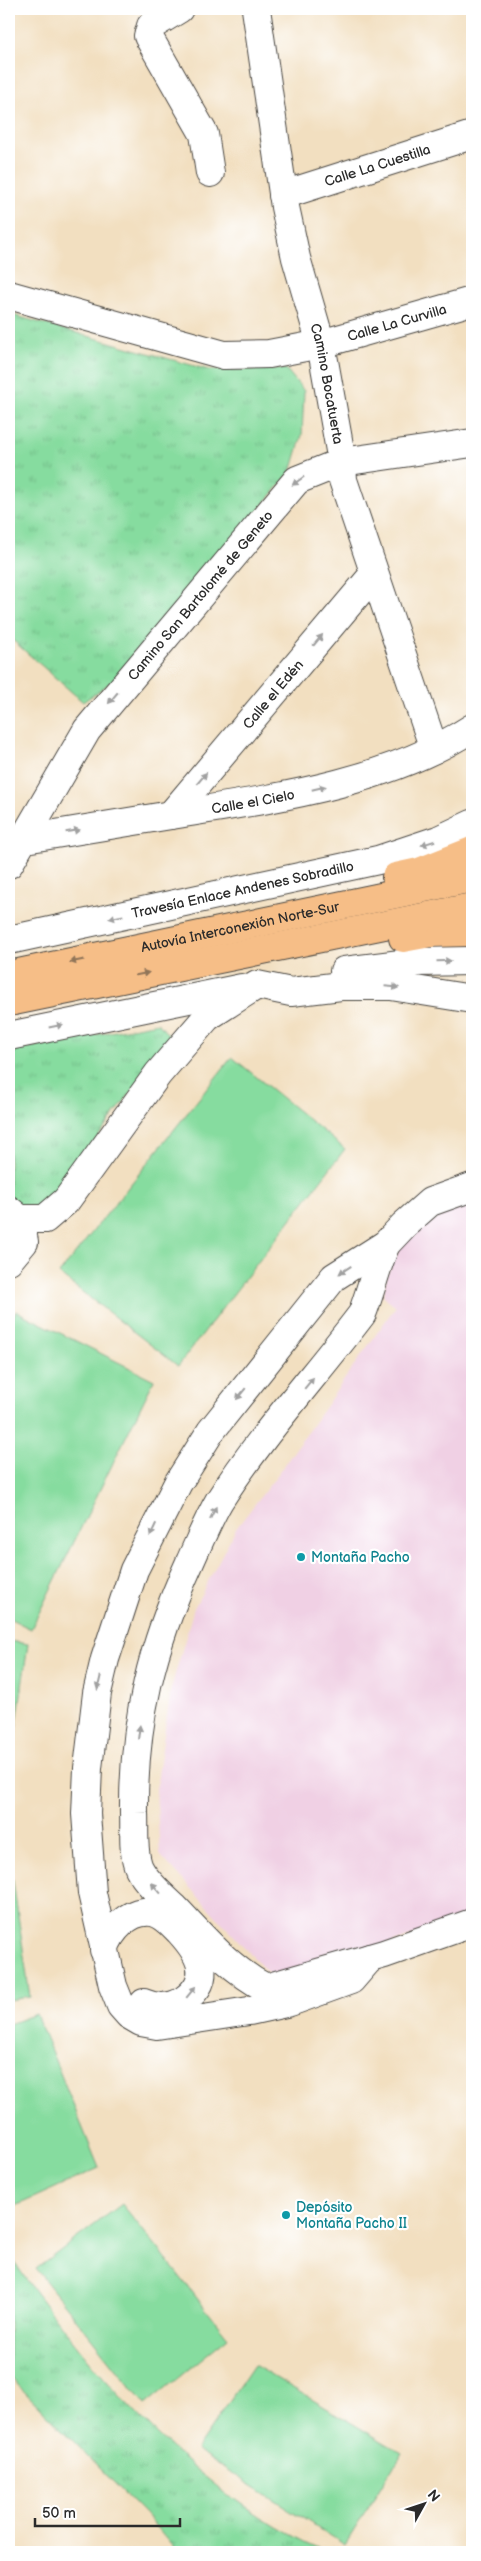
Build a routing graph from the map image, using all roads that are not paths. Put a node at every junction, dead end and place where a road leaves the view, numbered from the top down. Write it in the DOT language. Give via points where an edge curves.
graph roads {
  1 [pos="256,9"];
  2 [pos="165,13"];
  3 [pos="472,135"];
  4 [pos="210,173"];
  5 [pos="283,196"];
  6 [pos="9,295"];
  7 [pos="472,302"];
  8 [pos="321,344"];
  9 [pos="472,444"];
  10 [pos="342,462"];
  11 [pos="374,574"];
  12 [pos="472,728"];
  13 [pos="434,749"];
  14 [pos="171,815"];
  15 [pos="472,824"];
  16 [pos="25,840"];
  17 [pos="472,851"];
  18 [pos="9,864"];
  19 [pos="472,878"];
  20 [pos="472,907"];
  21 [pos="330,908"];
  22 [pos="472,932"];
  23 [pos="313,939"];
  24 [pos="9,940"];
  25 [pos="472,961"];
  26 [pos="9,975"];
  27 [pos="257,985"];
  28 [pos="472,999"];
  29 [pos="9,1002"];
  30 [pos="9,1036"];
  31 [pos="472,1187"];
  32 [pos="14,1214"];
  33 [pos="386,1244"];
  34 [pos="9,1260"];
  35 [pos="472,1923"];
  36 [pos="194,1948"];
  37 [pos="107,1960"];
  38 [pos="358,1961"];
  1 -- 5 [label="street, Camino Bocatuerta"];
  2 -- 4 [label="street" via="151,26 148,36 204,134"];
  3 -- 5 [label="street, Calle La Cuestilla"];
  5 -- 8 [label="street, Camino Bocatuerta" via="296,258"];
  6 -- 8 [label="street, Calle La Curvilla" via="224,355 269,354"];
  7 -- 8 [label="street, Calle La Curvilla"];
  8 -- 10 [label="street, Camino Bocatuerta"];
  9 -- 10 [label="street, Camino San Bartolomé de Geneto"];
  10 -- 11 [label="street, Camino Bocatuerta" via="343,480"];
  10 -- 16 [label="street, Camino San Bartolomé de Geneto, one-way" via="296,480 290,487 87,730"];
  11 -- 13 [label="street, Camino Bocatuerta"];
  14 -- 11 [label="street, Calle el Edén, one-way"];
  12 -- 13 [label="street, Calle el Cielo"];
  14 -- 13 [label="street, Calle el Cielo, one-way" via="258,802 348,782"];
  16 -- 14 [label="street, Calle el Cielo, one-way"];
  15 -- 24 [label="street, Travesía Enlace Andenes Sobradillo, one-way" via="438,840 378,860"];
  16 -- 18 [label="street, Camino San Bartolomé de Geneto"];
  17 -- 21 [label="highway" via="419,872 365,884"];
  19 -- 21 [label="highway, Autovía Interconexión Norte-Sur"];
  20 -- 23 [label="highway, Autovía Interconexión Norte-Sur"];
  21 -- 26 [label="highway, Autovía Interconexión Norte-Sur, one-way"];
  22 -- 23 [label="highway" via="430,933 356,946"];
  29 -- 23 [label="highway, Autovía Interconexión Norte-Sur, one-way"];
  27 -- 25 [label="street, one-way" via="417,962"];
  27 -- 28 [label="street, one-way" via="291,992 341,986 391,986"];
  30 -- 27 [label="street, one-way"];
  27 -- 32 [label="street" via="208,1017 158,1074 66,1202 45,1219"];
  31 -- 33 [label="street" via="430,1202"];
  32 -- 34 [label="street" via="24,1242"];
  33 -- 37 [label="street, one-way" via="334,1277 211,1431 178,1482 134,1570 105,1659 97,1694 88,1768 86,1814 92,1893"];
  38 -- 33 [label="street, one-way" via="266,1988 230,1964 156,1889 140,1868 135,1848 134,1775 139,1724 151,1663 169,1607 193,1554 218,1503 243,1466 362,1314 377,1262"];
  35 -- 38 [label="street"];
  36 -- 37 [label="street" via="166,1918 151,1912 119,1924 109,1937"];
  37 -- 36 [label="street, one-way" via="123,1989 136,1999 152,2006 170,2007 186,1999 197,1984 202,1962"];
  36 -- 38 [label="street" via="250,1996 271,1998 305,1988"];
  37 -- 38 [label="street" via="121,2006 141,2022 157,2024 290,2002 351,1980"];
}
